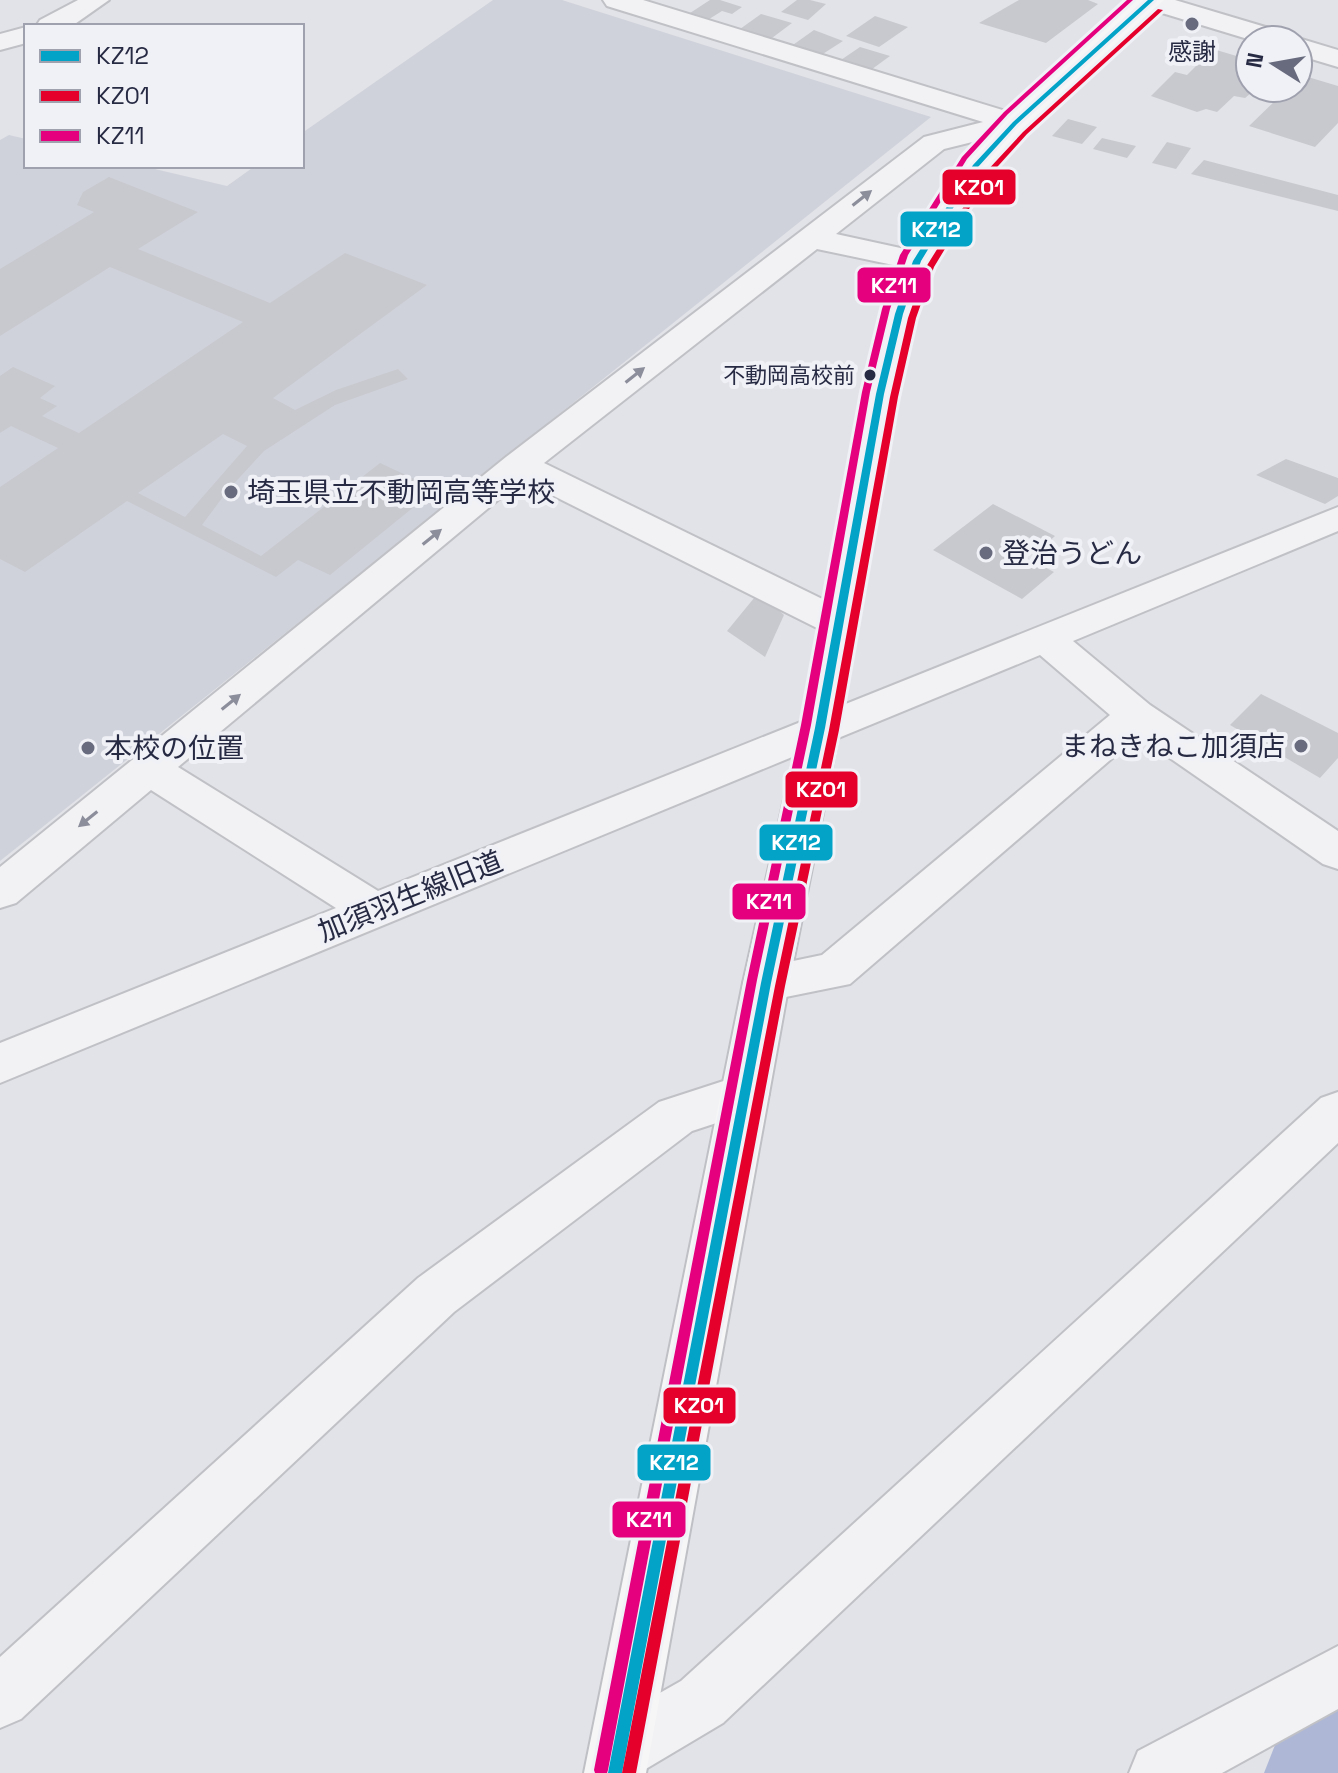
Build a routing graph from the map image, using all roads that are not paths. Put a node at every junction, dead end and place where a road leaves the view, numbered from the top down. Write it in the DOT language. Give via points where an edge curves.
graph roads {
  1 [pos="96,0"];
  2 [pos="616,0"];
  3 [pos="692,0"];
  4 [pos="1150,0"];
  5 [pos="666,17"];
  6 [pos="54,24"];
  7 [pos="1234,26"];
  8 [pos="24,36"];
  9 [pos="0,42"];
  10 [pos="1314,51"];
  11 [pos="1338,59"];
  12 [pos="1015,123"];
  13 [pos="811,238"];
  14 [pos="917,261"];
  15 [pos="519,465"];
  16 [pos="1338,518"];
  17 [pos="839,623"];
  18 [pos="1045,638"];
  19 [pos="1136,715"];
  20 [pos="820,728"];
  21 [pos="149,769"];
  22 [pos="1338,853"];
  23 [pos="0,891"];
  24 [pos="375,911"];
  25 [pos="766,983"];
  26 [pos="0,1064"];
  27 [pos="745,1094"];
  28 [pos="1338,1112"];
  29 [pos="1338,1676"];
  30 [pos="0,1698"];
  31 [pos="618,1762"];
  32 [pos="1160,1773"];
  1 -- 6 [label="street"];
  2 -- 5 [label="street"];
  3 -- 5 [label="street"];
  4 -- 7 [label="street"];
  4 -- 12 [label="main road"];
  5 -- 12 [label="street"];
  8 -- 9 [label="street"];
  10 -- 11 [label="street"];
  13 -- 12 [label="street, one-way" via="934,143"];
  12 -- 14 [label="main road" via="975,166"];
  13 -- 14 [label="street"];
  15 -- 13 [label="street, one-way"];
  14 -- 17 [label="main road" via="880,394"];
  15 -- 17 [label="street"];
  21 -- 15 [label="street, one-way"];
  16 -- 18 [label="street, 加須羽生線旧道"];
  17 -- 20 [label="main road"];
  18 -- 19 [label="street"];
  18 -- 20 [label="street, 加須羽生線旧道"];
  19 -- 22 [label="street"];
  19 -- 25 [label="street" via="834,971"];
  20 -- 24 [label="street, 加須羽生線旧道"];
  20 -- 25 [label="main road"];
  21 -- 23 [label="street, one-way"];
  21 -- 24 [label="street"];
  24 -- 26 [label="street, 加須羽生線旧道"];
  25 -- 27 [label="main road"];
  27 -- 30 [label="street" via="676,1116 436,1295"];
  27 -- 31 [label="main road"];
  28 -- 31 [label="street" via="702,1702"];
  29 -- 32 [label="street"];
}
